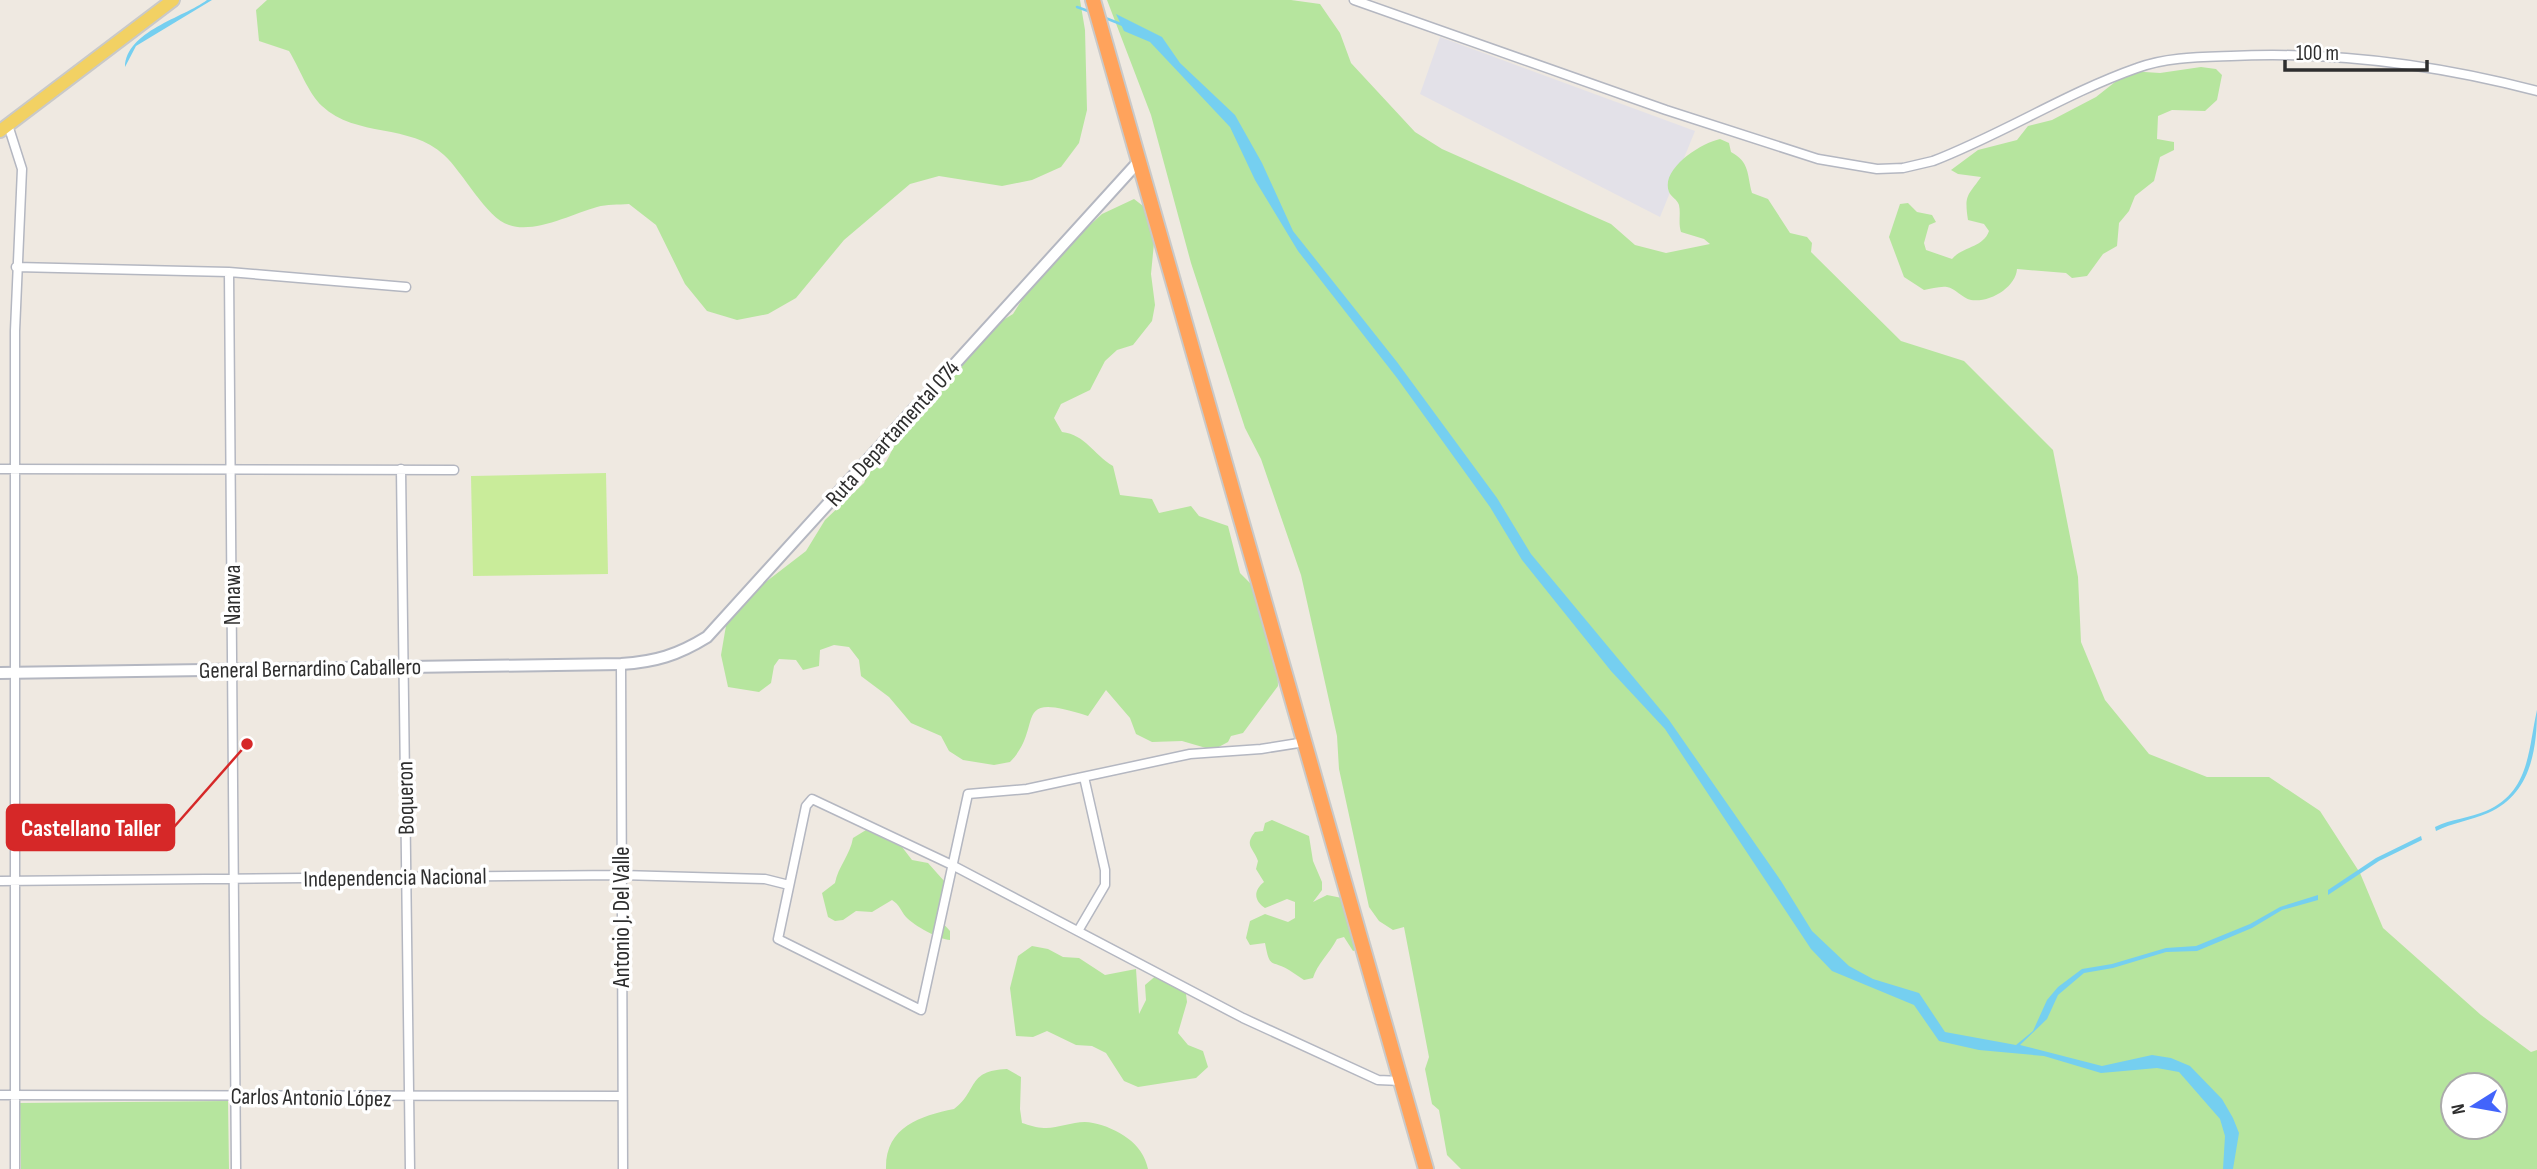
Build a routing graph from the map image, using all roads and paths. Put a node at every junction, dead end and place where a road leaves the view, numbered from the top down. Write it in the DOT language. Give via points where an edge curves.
graph roads {
  1 [pos="173,0"];
  2 [pos="1093,0"];
  3 [pos="1354,0"];
  4 [pos="2537,90"];
  5 [pos="4,128"];
  6 [pos="1140,160"];
  7 [pos="16,267"];
  8 [pos="229,272"];
  9 [pos="406,287"];
  10 [pos="232,468"];
  11 [pos="0,469"];
  12 [pos="14,469"];
  13 [pos="401,469"];
  14 [pos="454,470"];
  15 [pos="621,664"];
  16 [pos="404,667"];
  17 [pos="232,669"];
  18 [pos="17,672"];
  19 [pos="0,673"];
  20 [pos="1305,742"];
  21 [pos="1084,777"];
  22 [pos="951,865"];
  23 [pos="621,875"];
  24 [pos="406,877"];
  25 [pos="234,878"];
  26 [pos="0,881"];
  27 [pos="16,881"];
  28 [pos="789,885"];
  29 [pos="1079,931"];
  30 [pos="1401,1081"];
  31 [pos="0,1095"];
  32 [pos="15,1095"];
  33 [pos="236,1096"];
  34 [pos="622,1096"];
  35 [pos="409,1098"];
  36 [pos="15,1169"];
  37 [pos="236,1169"];
  38 [pos="410,1169"];
  39 [pos="623,1169"];
  40 [pos="1426,1169"];
  1 -- 5 [label="main road"];
  2 -- 6 [label="highway"];
  3 -- 4 [label="street" via="1691,118 1818,159 1877,169 1933,161 2116,76 2162,61 2257,54 2360,57"];
  5 -- 7 [label="street" via="22,169"];
  6 -- 15 [label="street, Ruta Departamental 074" via="707,637 666,659"];
  6 -- 20 [label="highway"];
  7 -- 8 [label="street"];
  7 -- 12 [label="street"];
  8 -- 9 [label="street"];
  8 -- 10 [label="street, Nanawa"];
  10 -- 12 [label="street"];
  10 -- 13 [label="street"];
  10 -- 17 [label="street, Nanawa"];
  11 -- 12 [label="street"];
  12 -- 18 [label="street"];
  13 -- 14 [label="street"];
  13 -- 16 [label="street, Boqueron"];
  15 -- 16 [label="street, General Bernardino Caballero"];
  15 -- 23 [label="street, Antonio J. Del Valle"];
  16 -- 17 [label="street, General Bernardino Caballero"];
  16 -- 24 [label="street, Boqueron"];
  17 -- 18 [label="street, General Bernardino Caballero"];
  17 -- 25 [label="street, Nanawa"];
  18 -- 19 [label="street, General Bernardino Caballero"];
  18 -- 27 [label="street"];
  20 -- 21 [label="street" via="1191,754"];
  20 -- 30 [label="highway"];
  21 -- 22 [label="street" via="1027,789 968,794"];
  21 -- 29 [label="street" via="1105,885"];
  22 -- 28 [label="street" via="812,799 806,806"];
  22 -- 28 [label="street" via="921,1010 778,939"];
  22 -- 29 [label="street"];
  23 -- 24 [label="street, Independencia Nacional"];
  23 -- 28 [label="street, Independencia Nacional" via="765,879"];
  23 -- 34 [label="street, Antonio J. Del Valle"];
  24 -- 25 [label="street, Independencia Nacional"];
  24 -- 35 [label="street, Boqueron"];
  25 -- 27 [label="street, Independencia Nacional"];
  25 -- 33 [label="street, Nanawa"];
  26 -- 27 [label="street, Independencia Nacional"];
  27 -- 32 [label="street"];
  29 -- 30 [label="street" via="1243,1018 1378,1080"];
  30 -- 40 [label="highway"];
  31 -- 32 [label="street, Carlos Antonio López"];
  32 -- 33 [label="street, Carlos Antonio López"];
  32 -- 36 [label="street"];
  33 -- 35 [label="street, Carlos Antonio López"];
  33 -- 37 [label="street, Nanawa"];
  34 -- 35 [label="street, Carlos Antonio López"];
  34 -- 39 [label="street, Antonio J. Del Valle"];
  35 -- 38 [label="street, Boqueron"];
}
